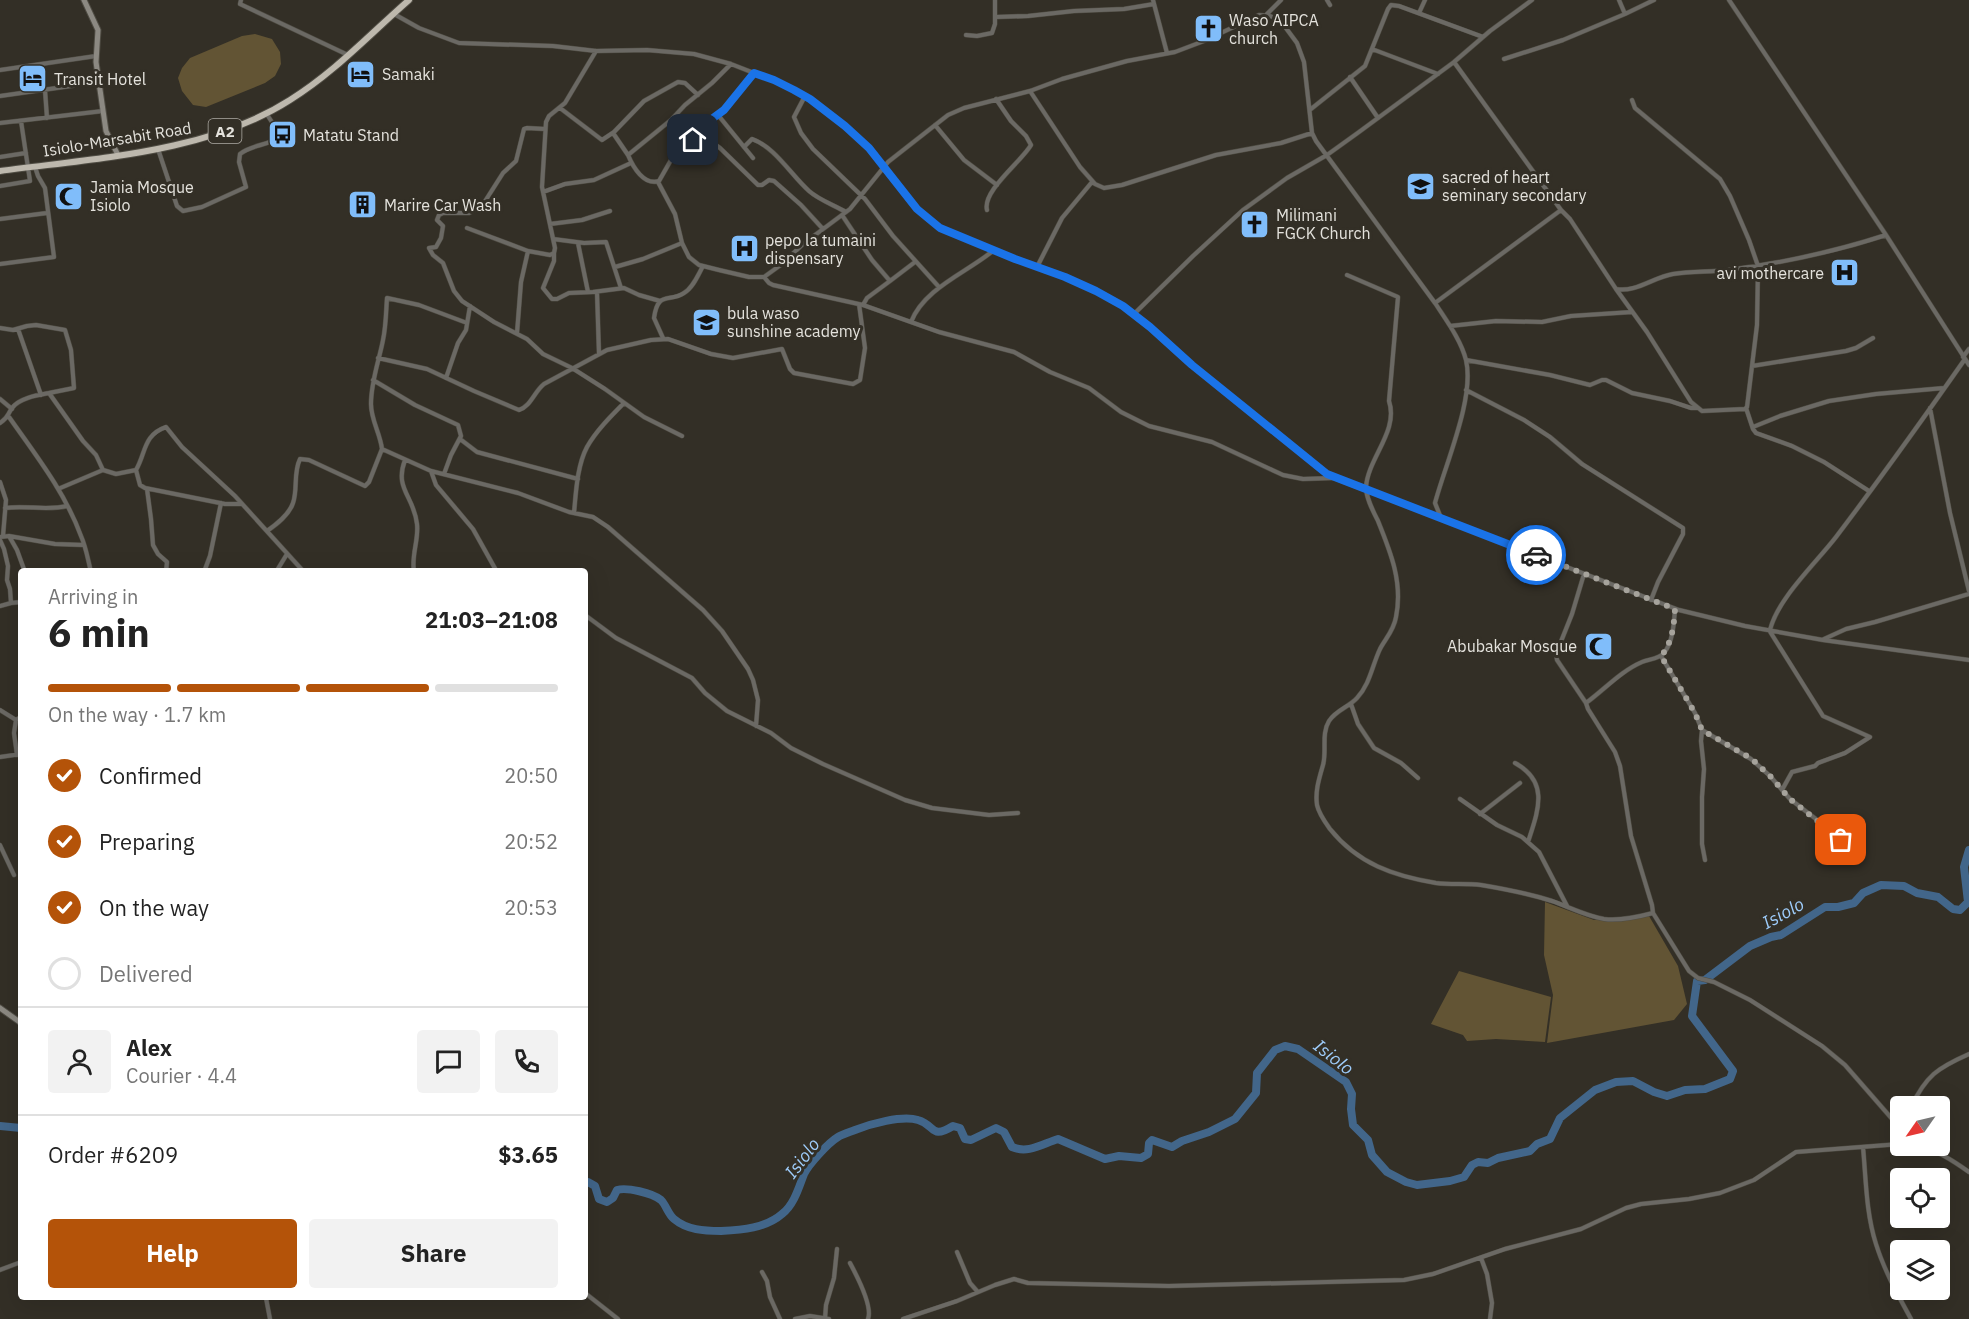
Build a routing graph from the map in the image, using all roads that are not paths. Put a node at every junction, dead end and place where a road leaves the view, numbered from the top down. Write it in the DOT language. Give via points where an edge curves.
graph roads {
  1 [pos="84,0"];
  2 [pos="240,0"];
  3 [pos="409,0"];
  4 [pos="995,0"];
  5 [pos="1281,0"];
  6 [pos="1327,0"];
  7 [pos="1425,0"];
  8 [pos="1532,0"];
  9 [pos="1619,0"];
  10 [pos="1654,0"];
  11 [pos="1729,0"];
  12 [pos="1154,2"];
  13 [pos="1330,5"];
  14 [pos="1419,13"];
  15 [pos="393,14"];
  16 [pos="1624,14"];
  17 [pos="1266,15"];
  18 [pos="996,17"];
  19 [pos="966,35"];
  20 [pos="1483,37"];
  21 [pos="1371,49"];
  22 [pos="596,51"];
  23 [pos="1167,53"];
  24 [pos="96,56"];
  25 [pos="349,56"];
  26 [pos="1504,59"];
  27 [pos="1454,62"];
  28 [pos="731,64"];
  29 [pos="0,70"];
  30 [pos="754,73"];
  31 [pos="1438,74"];
  32 [pos="1350,78"];
  33 [pos="99,82"];
  34 [pos="45,90"];
  35 [pos="1030,91"];
  36 [pos="698,95"];
  37 [pos="0,96"];
  38 [pos="805,96"];
  39 [pos="996,99"];
  40 [pos="1632,100"];
  41 [pos="560,108"];
  42 [pos="1311,109"];
  43 [pos="103,111"];
  44 [pos="266,113"];
  45 [pos="718,115"];
  46 [pos="47,118"];
  47 [pos="1378,118"];
  48 [pos="21,121"];
  49 [pos="0,123"];
  50 [pos="935,125"];
  51 [pos="545,129"];
  52 [pos="613,133"];
  53 [pos="699,133"];
  54 [pos="1312,134"];
  55 [pos="744,147"];
  56 [pos="158,149"];
  57 [pos="26,153"];
  58 [pos="118,155"];
  59 [pos="628,155"];
  60 [pos="1326,155"];
  61 [pos="0,157"];
  62 [pos="753,158"];
  63 [pos="632,162"];
  64 [pos="35,166"];
  65 [pos="28,167"];
  66 [pos="884,168"];
  67 [pos="0,171"];
  68 [pos="658,182"];
  69 [pos="1092,182"];
  70 [pos="997,184"];
  71 [pos="0,186"];
  72 [pos="543,192"];
  73 [pos="862,195"];
  74 [pos="987,210"];
  75 [pos="1561,210"];
  76 [pos="610,212"];
  77 [pos="47,213"];
  78 [pos="844,214"];
  79 [pos="0,219"];
  80 [pos="550,224"];
  81 [pos="467,228"];
  82 [pos="823,229"];
  83 [pos="1886,235"];
  84 [pos="554,238"];
  85 [pos="578,243"];
  86 [pos="682,243"];
  87 [pos="994,250"];
  88 [pos="528,251"];
  89 [pos="554,253"];
  90 [pos="915,262"];
  91 [pos="0,264"];
  92 [pos="703,266"];
  93 [pos="1758,266"];
  94 [pos="615,267"];
  95 [pos="1037,267"];
  96 [pos="1347,275"];
  97 [pos="764,277"];
  98 [pos="890,281"];
  99 [pos="939,287"];
  100 [pos="621,288"];
  101 [pos="1616,289"];
  102 [pos="588,292"];
  103 [pos="597,292"];
  104 [pos="660,301"];
  105 [pos="1435,303"];
  106 [pos="861,305"];
  107 [pos="470,306"];
  108 [pos="1632,312"];
  109 [pos="1134,314"];
  110 [pos="910,322"];
  111 [pos="467,323"];
  112 [pos="1450,326"];
  113 [pos="0,328"];
  114 [pos="18,329"];
  115 [pos="518,333"];
  116 [pos="663,338"];
  117 [pos="1873,338"];
  118 [pos="1969,349"];
  119 [pos="599,354"];
  120 [pos="378,358"];
  121 [pos="1964,358"];
  122 [pos="1466,360"];
  123 [pos="1969,365"];
  124 [pos="1752,366"];
  125 [pos="572,368"];
  126 [pos="446,378"];
  127 [pos="373,380"];
  128 [pos="1944,388"];
  129 [pos="1466,390"];
  130 [pos="49,393"];
  131 [pos="41,395"];
  132 [pos="0,399"];
  133 [pos="624,403"];
  134 [pos="1697,408"];
  135 [pos="1746,408"];
  136 [pos="1930,408"];
  137 [pos="12,409"];
  138 [pos="9,417"];
  139 [pos="0,423"];
  140 [pos="1753,428"];
  141 [pos="682,436"];
  142 [pos="460,439"];
  143 [pos="382,449"];
  144 [pos="405,459"];
  145 [pos="102,470"];
  146 [pos="136,470"];
  147 [pos="431,471"];
  148 [pos="444,474"];
  149 [pos="1334,478"];
  150 [pos="578,479"];
  151 [pos="0,482"];
  152 [pos="58,489"];
  153 [pos="147,489"];
  154 [pos="1366,489"];
  155 [pos="1,490"];
  156 [pos="1869,491"];
  157 [pos="221,503"];
  158 [pos="243,504"];
  159 [pos="67,506"];
  160 [pos="6,508"];
  161 [pos="574,513"];
  162 [pos="1441,519"];
  163 [pos="267,531"];
  164 [pos="3,537"];
  165 [pos="84,544"];
  166 [pos="287,554"];
  167 [pos="24,568"];
  168 [pos="90,568"];
  169 [pos="166,568"];
  170 [pos="206,568"];
  171 [pos="278,568"];
  172 [pos="300,568"];
  173 [pos="414,568"];
  174 [pos="495,568"];
  175 [pos="1584,574"];
  176 [pos="1969,593"];
  177 [pos="1651,600"];
  178 [pos="18,602"];
  179 [pos="10,603"];
  180 [pos="0,606"];
  181 [pos="1675,609"];
  182 [pos="588,617"];
  183 [pos="1770,630"];
  184 [pos="1823,640"];
  185 [pos="1661,656"];
  186 [pos="1969,660"];
  187 [pos="1586,703"];
  188 [pos="1352,704"];
  189 [pos="0,710"];
  190 [pos="16,720"];
  191 [pos="756,726"];
  192 [pos="1702,730"];
  193 [pos="18,750"];
  194 [pos="18,755"];
  195 [pos="0,757"];
  196 [pos="1515,763"];
  197 [pos="1418,778"];
  198 [pos="1520,783"];
  199 [pos="1782,790"];
  200 [pos="1460,799"];
  201 [pos="1018,813"];
  202 [pos="1480,814"];
  203 [pos="1528,842"];
  204 [pos="1847,843"];
  205 [pos="0,845"];
  206 [pos="1705,860"];
  207 [pos="14,875"];
  208 [pos="1568,907"];
  209 [pos="1653,913"];
  210 [pos="0,1008"];
  211 [pos="18,1021"];
  212 [pos="1969,1054"];
  213 [pos="1916,1096"];
  214 [pos="1890,1117"];
  215 [pos="1890,1145"];
  216 [pos="1863,1147"];
  217 [pos="1944,1156"];
  218 [pos="1969,1172"];
  219 [pos="837,1249"];
  220 [pos="957,1252"];
  221 [pos="1481,1258"];
  222 [pos="18,1263"];
  223 [pos="850,1263"];
  224 [pos="0,1270"];
  225 [pos="762,1272"];
  226 [pos="977,1291"];
  227 [pos="588,1295"];
  228 [pos="266,1300"];
  229 [pos="270,1319"];
  230 [pos="618,1319"];
  231 [pos="780,1319"];
  232 [pos="795,1319"];
  233 [pos="826,1319"];
  234 [pos="868,1319"];
  235 [pos="903,1319"];
  236 [pos="1490,1319"];
  237 [pos="1911,1319"];
  1 -- 24 [label="street" via="98,30"];
  2 -- 25 [label="street" via="240,4"];
  3 -- 15 [label="highway, Isiolo-Marsabit Road / A2"];
  4 -- 18 [label="street"];
  5 -- 17 [label="street"];
  6 -- 13 [label="street"];
  7 -- 14 [label="street"];
  8 -- 20 [label="street"];
  9 -- 16 [label="street"];
  10 -- 16 [label="street"];
  11 -- 83 [label="street"];
  12 -- 18 [label="street" via="1124,9"];
  12 -- 23 [label="street"];
  14 -- 20 [label="street"];
  14 -- 21 [label="street" via="1390,6"];
  15 -- 22 [label="street" via="459,43 547,45"];
  15 -- 25 [label="highway, Isiolo-Marsabit Road / A2"];
  16 -- 26 [label="street"];
  17 -- 23 [label="street" via="1255,15 1196,45"];
  17 -- 42 [label="street" via="1282,23 1297,43"];
  18 -- 19 [label="street" via="990,34"];
  20 -- 27 [label="street"];
  21 -- 31 [label="street"];
  21 -- 32 [label="street" via="1365,66"];
  22 -- 28 [label="street" via="672,51"];
  22 -- 41 [label="street"];
  23 -- 35 [label="street" via="1080,74"];
  24 -- 29 [label="street"];
  24 -- 33 [label="street"];
  25 -- 44 [label="highway, Isiolo-Marsabit Road / A2" via="315,83"];
  27 -- 31 [label="street"];
  27 -- 75 [label="street"];
  28 -- 30 [label="street"];
  28 -- 36 [label="street"];
  30 -- 38 [label="street"];
  30 -- 45 [label="street"];
  31 -- 47 [label="street"];
  32 -- 42 [label="street"];
  32 -- 47 [label="street"];
  33 -- 34 [label="street"];
  33 -- 43 [label="street"];
  34 -- 37 [label="street"];
  34 -- 46 [label="street"];
  35 -- 39 [label="street"];
  35 -- 69 [label="street"];
  36 -- 52 [label="street" via="678,82 640,104"];
  36 -- 59 [label="street"];
  38 -- 66 [label="street" via="853,133"];
  38 -- 73 [label="street" via="794,115 798,128 816,152"];
  39 -- 50 [label="street" via="958,110"];
  39 -- 70 [label="street" via="1031,143"];
  40 -- 93 [label="street" via="1635,108 1725,185"];
  41 -- 51 [label="street" via="547,118"];
  41 -- 52 [label="street" via="600,140"];
  42 -- 54 [label="street"];
  43 -- 46 [label="street"];
  43 -- 58 [label="street" via="107,134"];
  44 -- 56 [label="highway, Isiolo-Marsabit Road / A2" via="216,135"];
  44 -- 56 [label="street" via="281,136 240,154 238,162 246,187 202,207 185,212 177,206"];
  45 -- 53 [label="street"];
  45 -- 55 [label="street"];
  46 -- 48 [label="street"];
  47 -- 60 [label="street"];
  48 -- 49 [label="street"];
  48 -- 57 [label="street"];
  50 -- 66 [label="street"];
  50 -- 70 [label="street" via="964,160"];
  51 -- 72 [label="street"];
  51 -- 107 [label="street" via="524,129 516,161 502,173 482,206 469,213 443,213 437,220 443,226 442,234 436,246 429,248 443,263 457,295"];
  52 -- 59 [label="street"];
  53 -- 68 [label="street" via="673,156"];
  53 -- 82 [label="street" via="758,185 774,181"];
  54 -- 60 [label="street"];
  54 -- 69 [label="street" via="1216,155 1116,187 1104,188"];
  55 -- 62 [label="street"];
  55 -- 78 [label="street" via="752,139 758,141 813,194"];
  56 -- 58 [label="highway, Isiolo-Marsabit Road / A2"];
  57 -- 61 [label="street"];
  57 -- 65 [label="street"];
  58 -- 64 [label="highway, Isiolo-Marsabit Road / A2"];
  59 -- 63 [label="street"];
  60 -- 105 [label="street"];
  60 -- 109 [label="street" via="1244,210"];
  63 -- 68 [label="street" via="647,180"];
  63 -- 72 [label="street" via="594,180"];
  64 -- 65 [label="highway, Isiolo-Marsabit Road / A2"];
  64 -- 77 [label="street" via="45,189"];
  65 -- 67 [label="highway, Isiolo-Marsabit Road / A2"];
  65 -- 71 [label="street" via="30,181"];
  66 -- 73 [label="street"];
  66 -- 87 [label="street" via="927,219 947,232"];
  68 -- 86 [label="street" via="675,214"];
  69 -- 95 [label="street" via="1064,214"];
  70 -- 74 [label="street" via="986,203"];
  72 -- 80 [label="street"];
  73 -- 78 [label="street"];
  73 -- 90 [label="street"];
  75 -- 101 [label="street"];
  75 -- 105 [label="street"];
  76 -- 80 [label="street"];
  77 -- 79 [label="street"];
  77 -- 91 [label="street" via="54,257"];
  78 -- 82 [label="street"];
  78 -- 98 [label="street"];
  80 -- 84 [label="street"];
  81 -- 88 [label="street"];
  82 -- 97 [label="street"];
  83 -- 93 [label="street"];
  83 -- 121 [label="street"];
  84 -- 85 [label="street"];
  84 -- 89 [label="street"];
  85 -- 94 [label="street" via="606,242"];
  85 -- 102 [label="street"];
  86 -- 92 [label="street" via="688,256"];
  86 -- 94 [label="street"];
  87 -- 95 [label="street"];
  87 -- 99 [label="street"];
  88 -- 89 [label="street"];
  88 -- 115 [label="street" via="521,282"];
  89 -- 102 [label="street" via="543,288 549,297 554,300 566,294"];
  90 -- 98 [label="street"];
  90 -- 99 [label="street"];
  92 -- 97 [label="street" via="749,278"];
  92 -- 104 [label="street" via="687,292"];
  93 -- 101 [label="street" via="1672,274 1626,290"];
  93 -- 124 [label="street"];
  94 -- 100 [label="street"];
  95 -- 109 [label="street" via="1096,291"];
  96 -- 154 [label="street" via="1398,297 1389,401 1392,417"];
  97 -- 106 [label="street" via="769,284"];
  98 -- 106 [label="street"];
  99 -- 110 [label="street"];
  100 -- 103 [label="street"];
  100 -- 104 [label="street"];
  101 -- 108 [label="street"];
  102 -- 103 [label="street"];
  103 -- 119 [label="street"];
  104 -- 116 [label="street" via="654,318"];
  105 -- 112 [label="street"];
  106 -- 110 [label="street"];
  106 -- 116 [label="street" via="864,356 860,380 853,384 794,373 782,349 733,358"];
  107 -- 111 [label="street"];
  107 -- 115 [label="street"];
  108 -- 112 [label="street" via="1542,322"];
  108 -- 134 [label="street"];
  109 -- 149 [label="street"];
  110 -- 149 [label="street" via="1021,356 1089,388 1121,412 1149,426 1212,442 1283,475"];
  111 -- 120 [label="street" via="387,298 384,339"];
  111 -- 126 [label="street"];
  112 -- 122 [label="street"];
  113 -- 114 [label="street"];
  114 -- 130 [label="street" via="36,326 65,330 74,388"];
  114 -- 131 [label="street"];
  115 -- 125 [label="street" via="543,354"];
  116 -- 119 [label="street"];
  117 -- 124 [label="street" via="1846,351"];
  118 -- 121 [label="street"];
  119 -- 125 [label="street"];
  120 -- 126 [label="street" via="421,367"];
  120 -- 127 [label="street"];
  121 -- 123 [label="street"];
  121 -- 128 [label="street"];
  122 -- 129 [label="street"];
  122 -- 134 [label="street" via="1590,385 1606,380 1632,393"];
  124 -- 135 [label="street"];
  125 -- 126 [label="street" via="538,389 522,410"];
  125 -- 133 [label="street"];
  127 -- 142 [label="street" via="456,423 461,430"];
  127 -- 143 [label="street" via="372,414"];
  128 -- 136 [label="street"];
  128 -- 140 [label="street" via="1829,402"];
  129 -- 162 [label="street" via="1435,503"];
  129 -- 177 [label="street" via="1524,420 1582,464 1683,528"];
  130 -- 131 [label="street"];
  130 -- 145 [label="street" via="96,455"];
  131 -- 137 [label="street"];
  132 -- 137 [label="street"];
  133 -- 141 [label="street"];
  133 -- 150 [label="street" via="588,447"];
  134 -- 135 [label="street"];
  135 -- 140 [label="street"];
  136 -- 156 [label="street"];
  136 -- 176 [label="street"];
  137 -- 138 [label="street"];
  138 -- 139 [label="street"];
  138 -- 152 [label="street"];
  140 -- 156 [label="street" via="1756,433 1824,462"];
  142 -- 148 [label="street"];
  142 -- 150 [label="street" via="477,452"];
  143 -- 144 [label="street"];
  143 -- 163 [label="street" via="365,486 300,459 293,504 283,519"];
  144 -- 147 [label="street"];
  144 -- 173 [label="street" via="401,483 417,524"];
  145 -- 146 [label="street" via="116,474"];
  145 -- 152 [label="street"];
  146 -- 153 [label="street" via="140,485"];
  146 -- 158 [label="street" via="147,441 166,427"];
  147 -- 148 [label="street"];
  147 -- 174 [label="street" via="436,485 473,530"];
  148 -- 161 [label="street" via="518,493"];
  149 -- 154 [label="street"];
  150 -- 161 [label="street"];
  151 -- 155 [label="street"];
  152 -- 159 [label="street"];
  153 -- 157 [label="street"];
  153 -- 169 [label="street" via="153,545 167,562"];
  154 -- 162 [label="street"];
  154 -- 188 [label="street" via="1399,587 1393,629 1366,685"];
  155 -- 160 [label="street"];
  156 -- 183 [label="street" via="1773,618"];
  157 -- 158 [label="street"];
  157 -- 170 [label="street"];
  158 -- 163 [label="street"];
  159 -- 160 [label="street"];
  159 -- 165 [label="street"];
  160 -- 164 [label="street"];
  161 -- 191 [label="street" via="593,517 613,531 714,621 753,681 758,700"];
  162 -- 175 [label="street"];
  163 -- 166 [label="street"];
  164 -- 165 [label="street"];
  164 -- 167 [label="street" via="17,550"];
  164 -- 179 [label="street"];
  165 -- 168 [label="street"];
  166 -- 171 [label="street"];
  166 -- 172 [label="street"];
  175 -- 177 [label="street"];
  175 -- 187 [label="street" via="1556,654"];
  176 -- 184 [label="street" via="1845,629"];
  177 -- 181 [label="street"];
  178 -- 179 [label="street"];
  179 -- 180 [label="street"];
  181 -- 183 [label="street"];
  181 -- 185 [label="street" via="1670,640"];
  182 -- 191 [label="street" via="616,638 685,674 727,711"];
  183 -- 184 [label="street"];
  183 -- 199 [label="street" via="1823,716 1870,737 1845,753 1792,772"];
  184 -- 186 [label="street"];
  185 -- 187 [label="street" via="1625,671"];
  185 -- 192 [label="street"];
  187 -- 209 [label="street" via="1616,752 1631,836"];
  188 -- 197 [label="street" via="1358,724 1374,748"];
  188 -- 208 [label="street" via="1329,722 1317,779 1319,811 1343,844 1371,865 1385,870 1435,882 1493,888"];
  189 -- 190 [label="street"];
  190 -- 193 [label="street"];
  191 -- 201 [label="street" via="808,757 915,803 948,812"];
  192 -- 199 [label="street" via="1752,759"];
  192 -- 206 [label="street"];
  194 -- 195 [label="street"];
  196 -- 203 [label="street" via="1535,781 1540,796"];
  198 -- 202 [label="street"];
  199 -- 204 [label="street"];
  200 -- 202 [label="street"];
  202 -- 203 [label="street"];
  203 -- 208 [label="street" via="1539,852"];
  205 -- 207 [label="street"];
  208 -- 209 [label="street" via="1604,919"];
  209 -- 214 [label="street" via="1689,971 1750,1000 1822,1046 1845,1065"];
  210 -- 211 [label="street"];
  212 -- 213 [label="street" via="1932,1074"];
  215 -- 216 [label="street"];
  216 -- 221 [label="street" via="1796,1152 1738,1187 1626,1208 1581,1229"];
  216 -- 237 [label="street" via="1876,1244"];
  217 -- 218 [label="street"];
  219 -- 233 [label="street"];
  220 -- 226 [label="street"];
  221 -- 226 [label="street" via="1404,1280 1169,1286 1028,1283 1014,1279"];
  221 -- 236 [label="street" via="1492,1303"];
  222 -- 224 [label="street"];
  223 -- 234 [label="street" via="870,1312"];
  225 -- 231 [label="street"];
  226 -- 235 [label="street"];
  227 -- 230 [label="street"];
  228 -- 229 [label="street"];
  232 -- 233 [label="street"];
}
